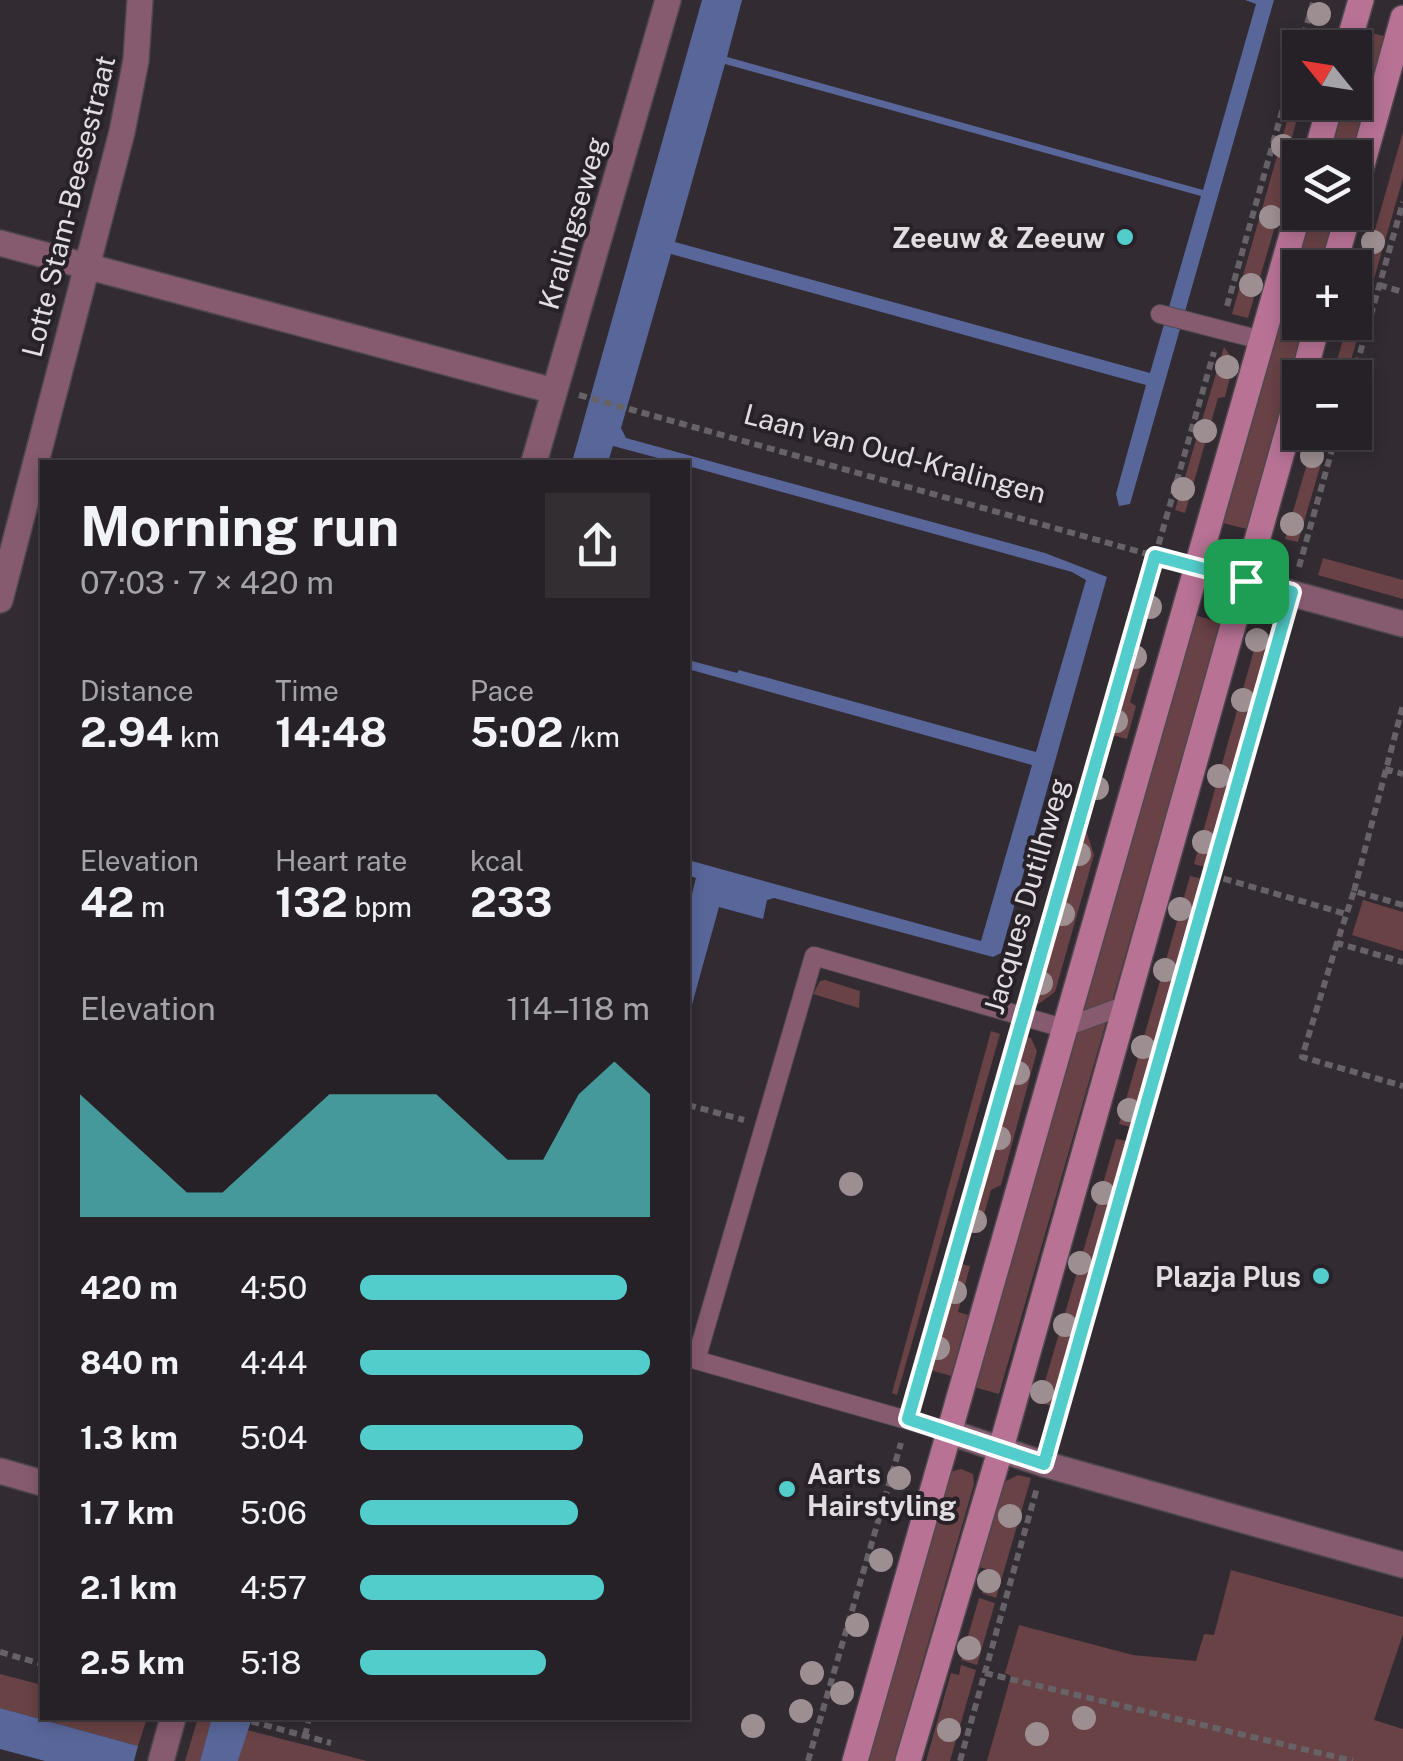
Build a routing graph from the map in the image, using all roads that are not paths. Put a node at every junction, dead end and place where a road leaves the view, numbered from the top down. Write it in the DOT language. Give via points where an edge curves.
graph roads {
  1 [pos="140,0"];
  2 [pos="668,0"];
  3 [pos="1361,0"];
  4 [pos="1403,18"];
  5 [pos="1352,30"];
  6 [pos="1369,140"];
  7 [pos="1293,230"];
  8 [pos="0,243"];
  9 [pos="85,266"];
  10 [pos="1160,314"];
  11 [pos="1261,340"];
  12 [pos="567,393"];
  13 [pos="1283,450"];
  14 [pos="535,460"];
  15 [pos="1194,567"];
  16 [pos="4,568"];
  17 [pos="1246,581"];
  18 [pos="0,600"];
  19 [pos="1403,624"];
  20 [pos="1126,1005"];
  21 [pos="1064,1028"];
  22 [pos="949,1432"];
  23 [pos="1001,1448"];
  24 [pos="0,1471"];
  25 [pos="40,1482"];
  26 [pos="1403,1566"];
  27 [pos="172,1720"];
  28 [pos="160,1761"];
  29 [pos="855,1761"];
  30 [pos="908,1761"];
  1 -- 9 [label="street, Lotte Stam-Beesestraat" via="122,132"];
  2 -- 12 [label="street, Kralingseweg"];
  3 -- 5 [label="main road"];
  4 -- 6 [label="main road"];
  7 -- 11 [label="main road"];
  8 -- 9 [label="street"];
  9 -- 12 [label="street"];
  9 -- 16 [label="street, Lotte Stam-Beesestraat"];
  10 -- 11 [label="lane"];
  11 -- 15 [label="main road"];
  12 -- 14 [label="street, Kralingseweg"];
  13 -- 17 [label="main road"];
  15 -- 17 [label="street"];
  15 -- 21 [label="main road"];
  16 -- 18 [label="street, Lotte Stam-Beesestraat"];
  17 -- 19 [label="street"];
  17 -- 20 [label="main road"];
  20 -- 21 [label="lane"];
  20 -- 23 [label="main road"];
  21 -- 22 [label="main road"];
  21 -- 22 [label="lane" via="814,956 696,1360"];
  22 -- 23 [label="street"];
  22 -- 29 [label="main road"];
  23 -- 26 [label="street"];
  23 -- 30 [label="main road"];
  24 -- 25 [label="street"];
  27 -- 28 [label="street"];
}
